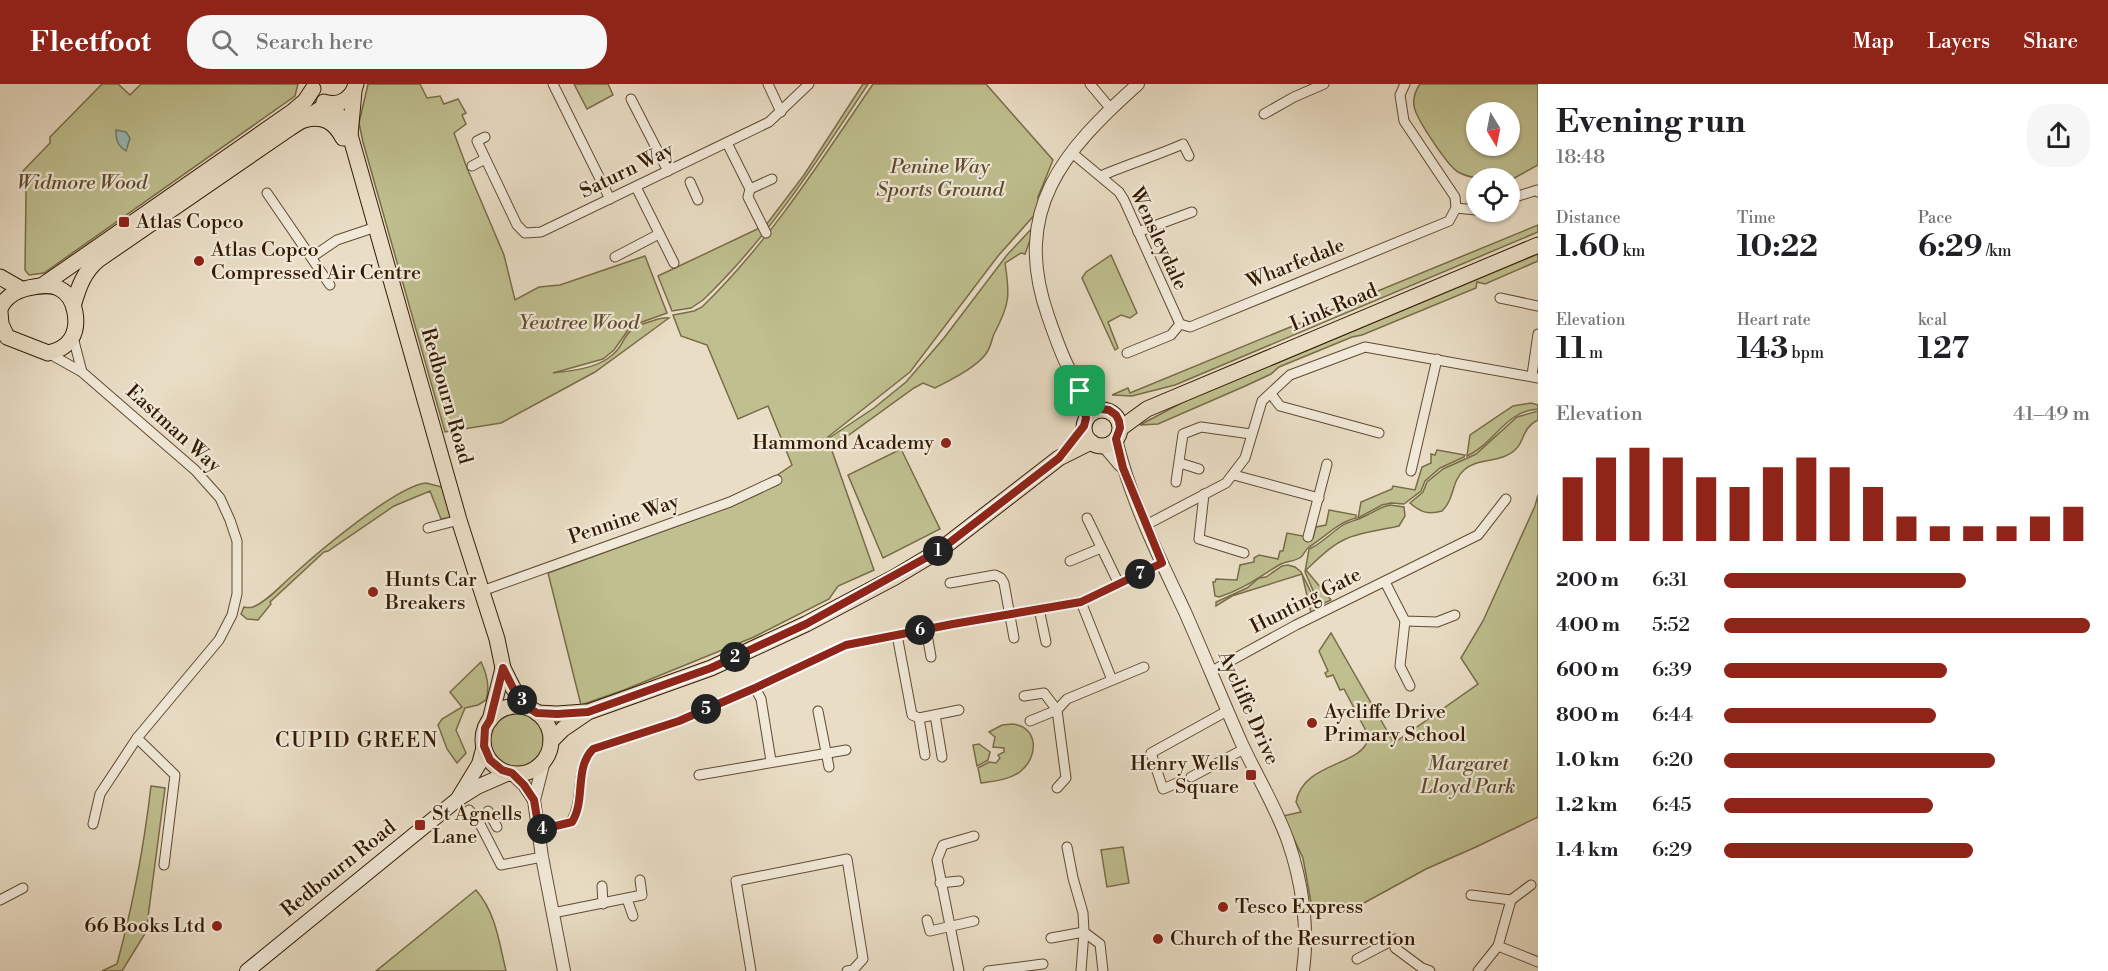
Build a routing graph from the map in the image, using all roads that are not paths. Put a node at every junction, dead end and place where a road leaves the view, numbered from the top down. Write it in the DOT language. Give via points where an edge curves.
graph roads {
  1 [pos="553,84"];
  2 [pos="768,84"];
  3 [pos="809,84"];
  4 [pos="1090,84"];
  5 [pos="1138,84"];
  6 [pos="1324,84"];
  7 [pos="1405,84"];
  8 [pos="310,86"];
  9 [pos="355,86"];
  10 [pos="631,99"];
  11 [pos="329,104"];
  12 [pos="1111,108"];
  13 [pos="781,112"];
  14 [pos="1264,114"];
  15 [pos="290,128"];
  16 [pos="485,137"];
  17 [pos="352,142"];
  18 [pos="727,142"];
  19 [pos="1071,152"];
  20 [pos="1189,156"];
  21 [pos="485,159"];
  22 [pos="681,165"];
  23 [pos="472,166"];
  24 [pos="668,171"];
  25 [pos="1101,176"];
  26 [pos="772,179"];
  27 [pos="364,187"];
  28 [pos="636,187"];
  29 [pos="750,189"];
  30 [pos="1538,192"];
  31 [pos="267,193"];
  32 [pos="1520,195"];
  33 [pos="610,199"];
  34 [pos="698,200"];
  35 [pos="1456,207"];
  36 [pos="1466,208"];
  37 [pos="1192,212"];
  38 [pos="376,227"];
  39 [pos="1138,232"];
  40 [pos="765,233"];
  41 [pos="659,234"];
  42 [pos="1538,245"];
  43 [pos="312,257"];
  44 [pos="615,257"];
  45 [pos="674,263"];
  46 [pos="0,277"];
  47 [pos="43,285"];
  48 [pos="330,285"];
  49 [pos="21,289"];
  50 [pos="1500,298"];
  51 [pos="74,303"];
  52 [pos="1,305"];
  53 [pos="1538,306"];
  54 [pos="1180,324"];
  55 [pos="1538,334"];
  56 [pos="4,337"];
  57 [pos="73,337"];
  58 [pos="48,353"];
  59 [pos="1127,353"];
  60 [pos="1437,359"];
  61 [pos="82,372"];
  62 [pos="1535,377"];
  63 [pos="1080,391"];
  64 [pos="1271,394"];
  65 [pos="1147,409"];
  66 [pos="1105,410"];
  67 [pos="1085,422"];
  68 [pos="1379,433"];
  69 [pos="1251,434"];
  70 [pos="1108,438"];
  71 [pos="1059,458"];
  72 [pos="1180,463"];
  73 [pos="1327,464"];
  74 [pos="1199,469"];
  75 [pos="1411,471"];
  76 [pos="1234,475"];
  77 [pos="777,480"];
  78 [pos="1176,482"];
  79 [pos="1204,494"];
  80 [pos="1319,498"];
  81 [pos="1506,499"];
  82 [pos="1087,518"];
  83 [pos="459,520"];
  84 [pos="1146,525"];
  85 [pos="428,528"];
  86 [pos="1308,537"];
  87 [pos="1101,548"];
  88 [pos="1244,553"];
  89 [pos="1070,561"];
  90 [pos="1162,563"];
  91 [pos="1385,582"];
  92 [pos="950,584"];
  93 [pos="1119,584"];
  94 [pos="482,591"];
  95 [pos="1081,602"];
  96 [pos="1040,609"];
  97 [pos="1010,614"];
  98 [pos="1455,615"];
  99 [pos="1405,621"];
  100 [pos="926,629"];
  101 [pos="897,635"];
  102 [pos="1014,638"];
  103 [pos="1046,642"];
  104 [pos="931,657"];
  105 [pos="1144,667"];
  106 [pos="503,668"];
  107 [pos="1212,671"];
  108 [pos="1112,680"];
  109 [pos="1410,686"];
  110 [pos="755,688"];
  111 [pos="1024,696"];
  112 [pos="532,710"];
  113 [pos="959,710"];
  114 [pos="1057,710"];
  115 [pos="818,711"];
  116 [pos="1227,711"];
  117 [pos="588,712"];
  118 [pos="935,715"];
  119 [pos="919,718"];
  120 [pos="490,720"];
  121 [pos="1030,721"];
  122 [pos="137,738"];
  123 [pos="551,741"];
  124 [pos="484,746"];
  125 [pos="1244,749"];
  126 [pos="846,750"];
  127 [pos="826,752"];
  128 [pos="925,755"];
  129 [pos="942,757"];
  130 [pos="544,761"];
  131 [pos="771,761"];
  132 [pos="829,767"];
  133 [pos="510,773"];
  134 [pos="699,775"];
  135 [pos="1191,777"];
  136 [pos="1178,783"];
  137 [pos="1057,788"];
  138 [pos="458,799"];
  139 [pos="534,800"];
  140 [pos="469,810"];
  141 [pos="492,819"];
  142 [pos="93,824"];
  143 [pos="480,824"];
  144 [pos="539,830"];
  145 [pos="974,836"];
  146 [pos="1067,847"];
  147 [pos="542,856"];
  148 [pos="164,865"];
  149 [pos="640,880"];
  150 [pos="959,881"];
  151 [pos="940,883"];
  152 [pos="1531,885"];
  153 [pos="602,886"];
  154 [pos="23,888"];
  155 [pos="1471,895"];
  156 [pos="627,899"];
  157 [pos="0,900"];
  158 [pos="1511,900"];
  159 [pos="603,904"];
  160 [pos="554,914"];
  161 [pos="633,916"];
  162 [pos="927,920"];
  163 [pos="974,921"];
  164 [pos="949,927"];
  165 [pos="1084,932"];
  166 [pos="1051,938"];
  167 [pos="1498,946"];
  168 [pos="1357,959"];
  169 [pos="1538,962"];
  170 [pos="1043,964"];
  171 [pos="247,971"];
  172 [pos="564,971"];
  173 [pos="751,971"];
  174 [pos="847,971"];
  175 [pos="959,971"];
  176 [pos="988,971"];
  177 [pos="1082,971"];
  178 [pos="1103,971"];
  179 [pos="1303,971"];
  180 [pos="1430,971"];
  181 [pos="1478,971"];
  1 -- 33 [label="street"];
  2 -- 13 [label="street"];
  3 -- 13 [label="street, Saturn Way"];
  4 -- 12 [label="street"];
  5 -- 12 [label="street"];
  6 -- 14 [label="street"];
  7 -- 35 [label="street" via="1400,95 1404,120 1455,197"];
  8 -- 11 [label="main road, Redbourn Road"];
  8 -- 47 [label="main road" via="305,101 292,112"];
  9 -- 11 [label="main road" via="344,100"];
  9 -- 17 [label="main road, Redbourn Road"];
  10 -- 24 [label="street"];
  11 -- 15 [label="main road"];
  11 -- 17 [label="main road, Redbourn Road"];
  12 -- 19 [label="street"];
  13 -- 18 [label="street, Saturn Way"];
  15 -- 27 [label="main road" via="310,119 332,122"];
  15 -- 51 [label="main road" via="98,260 80,282"];
  16 -- 21 [label="street, Saturn Way" via="477,141"];
  17 -- 27 [label="main road, Redbourn Road"];
  18 -- 22 [label="street, Saturn Way"];
  18 -- 29 [label="street"];
  19 -- 25 [label="street, Wensleydale"];
  19 -- 63 [label="street" via="1046,198 1035,259 1048,318"];
  20 -- 25 [label="street" via="1183,144"];
  21 -- 23 [label="street"];
  21 -- 33 [label="street, Saturn Way" via="517,225 525,233 541,232"];
  22 -- 24 [label="street, Saturn Way"];
  22 -- 34 [label="street"];
  24 -- 28 [label="street, Saturn Way"];
  25 -- 39 [label="street, Wensleydale" via="1124,200"];
  26 -- 29 [label="street"];
  27 -- 38 [label="main road, Redbourn Road"];
  28 -- 33 [label="street, Saturn Way"];
  28 -- 41 [label="street"];
  29 -- 40 [label="street" via="748,197"];
  30 -- 32 [label="street"];
  31 -- 43 [label="street"];
  35 -- 36 [label="street"];
  35 -- 54 [label="street, Wharfedale" via="1449,221 1405,241 1190,327"];
  37 -- 39 [label="street"];
  38 -- 43 [label="street" via="348,235"];
  38 -- 83 [label="main road, Redbourn Road"];
  39 -- 54 [label="street, Wensleydale"];
  41 -- 44 [label="street"];
  41 -- 45 [label="street"];
  42 -- 65 [label="main road, Link Road"];
  43 -- 48 [label="street"];
  46 -- 49 [label="main road"];
  47 -- 49 [label="main road"];
  47 -- 51 [label="main road" via="61,289"];
  49 -- 52 [label="main road"];
  50 -- 53 [label="street"];
  51 -- 57 [label="main road"];
  52 -- 56 [label="main road"];
  54 -- 59 [label="street, Wharfedale" via="1171,335"];
  55 -- 62 [label="street"];
  56 -- 58 [label="main road"];
  57 -- 58 [label="main road"];
  57 -- 61 [label="street"];
  58 -- 61 [label="street, Eastman Way"];
  60 -- 62 [label="street"];
  60 -- 64 [label="street" via="1365,347 1290,375"];
  60 -- 75 [label="street"];
  61 -- 122 [label="street, Eastman Way" via="195,470 219,498 237,541 237,594 232,615 219,640"];
  63 -- 66 [label="street"];
  63 -- 67 [label="street"];
  64 -- 68 [label="street" via="1280,406"];
  64 -- 69 [label="street" via="1262,401"];
  65 -- 66 [label="main road, Link Road"];
  65 -- 70 [label="main road, Link Road"];
  66 -- 67 [label="main road" via="1093,412"];
  66 -- 70 [label="main road" via="1116,415"];
  67 -- 70 [label="main road" via="1086,437"];
  67 -- 71 [label="main road"];
  69 -- 72 [label="street" via="1201,427 1183,434"];
  69 -- 76 [label="street" via="1245,458"];
  70 -- 71 [label="main road, Link Road"];
  70 -- 84 [label="street, Aycliffe Drive"];
  71 -- 117 [label="main road" via="940,550 853,599 711,668"];
  72 -- 74 [label="street"];
  72 -- 78 [label="street"];
  73 -- 80 [label="street"];
  76 -- 79 [label="street"];
  76 -- 80 [label="street"];
  77 -- 94 [label="street, Pennine Way" via="730,502"];
  79 -- 84 [label="street"];
  79 -- 88 [label="street" via="1199,539"];
  80 -- 86 [label="street"];
  81 -- 91 [label="street, Hunting Gate" via="1478,535"];
  82 -- 87 [label="street"];
  83 -- 85 [label="street"];
  83 -- 94 [label="main road, Redbourn Road"];
  84 -- 90 [label="street, Aycliffe Drive"];
  87 -- 89 [label="street"];
  87 -- 93 [label="street"];
  90 -- 93 [label="street"];
  90 -- 107 [label="street, Aycliffe Drive"];
  91 -- 99 [label="street, Hunting Gate"];
  91 -- 107 [label="street, Hunting Gate"];
  92 -- 97 [label="street" via="995,575 1001,578"];
  93 -- 95 [label="street"];
  94 -- 106 [label="main road, Redbourn Road"];
  95 -- 96 [label="street"];
  95 -- 108 [label="street"];
  96 -- 97 [label="street"];
  96 -- 103 [label="street"];
  97 -- 100 [label="street"];
  97 -- 102 [label="street"];
  98 -- 99 [label="street" via="1437,622"];
  99 -- 109 [label="street" via="1400,666"];
  100 -- 101 [label="street"];
  100 -- 104 [label="street"];
  101 -- 110 [label="street" via="846,645"];
  101 -- 119 [label="street" via="912,715"];
  105 -- 108 [label="street"];
  106 -- 112 [label="main road, Redbourn Road" via="513,688"];
  106 -- 120 [label="main road, Redbourn Road"];
  107 -- 116 [label="street, Aycliffe Drive"];
  108 -- 114 [label="street" via="1067,699"];
  110 -- 131 [label="street" via="761,699"];
  110 -- 144 [label="street" via="679,721 593,749 585,757 578,813 572,822"];
  111 -- 114 [label="street" via="1044,693"];
  112 -- 117 [label="main road" via="557,714"];
  112 -- 120 [label="main road" via="506,708"];
  112 -- 123 [label="main road" via="549,729"];
  113 -- 118 [label="street"];
  114 -- 121 [label="street"];
  114 -- 137 [label="street" via="1066,778"];
  115 -- 127 [label="street"];
  116 -- 125 [label="street, Aycliffe Drive"];
  116 -- 136 [label="street" via="1151,753 1162,789"];
  117 -- 123 [label="main road"];
  118 -- 119 [label="street"];
  118 -- 129 [label="street"];
  119 -- 128 [label="street"];
  120 -- 124 [label="main road" via="485,728"];
  122 -- 142 [label="street, Eastman Way" via="100,794"];
  122 -- 148 [label="street" via="174,776"];
  123 -- 130 [label="main road"];
  124 -- 133 [label="main road" via="495,766"];
  124 -- 138 [label="main road, Redbourn Road" via="479,764"];
  125 -- 135 [label="street"];
  125 -- 179 [label="street, Aycliffe Drive" via="1278,820 1300,884"];
  126 -- 127 [label="street"];
  127 -- 131 [label="street"];
  127 -- 132 [label="street"];
  130 -- 133 [label="main road" via="529,771"];
  130 -- 139 [label="street"];
  131 -- 134 [label="street"];
  133 -- 138 [label="main road, Redbourn Road"];
  133 -- 139 [label="street"];
  138 -- 171 [label="main road, Redbourn Road"];
  139 -- 144 [label="street"];
  140 -- 143 [label="street"];
  141 -- 143 [label="street"];
  143 -- 147 [label="street" via="501,865"];
  144 -- 147 [label="street"];
  145 -- 151 [label="street" via="943,845 937,860"];
  146 -- 165 [label="street"];
  147 -- 160 [label="street"];
  149 -- 156 [label="street" via="642,895"];
  150 -- 151 [label="street"];
  151 -- 164 [label="street"];
  152 -- 158 [label="street"];
  153 -- 159 [label="street"];
  154 -- 157 [label="street"];
  155 -- 158 [label="street"];
  156 -- 159 [label="street"];
  156 -- 161 [label="street"];
  158 -- 167 [label="street"];
  159 -- 160 [label="street"];
  160 -- 172 [label="street"];
  162 -- 164 [label="street" via="930,931"];
  163 -- 164 [label="street"];
  164 -- 175 [label="street"];
  165 -- 166 [label="street"];
  165 -- 177 [label="street"];
  165 -- 178 [label="street" via="1100,944"];
  167 -- 169 [label="street"];
  167 -- 181 [label="street"];
  168 -- 180 [label="street" via="1395,939 1395,948"];
  170 -- 176 [label="street"];
  173 -- 174 [label="street" via="736,881 847,860 863,960"];
}
